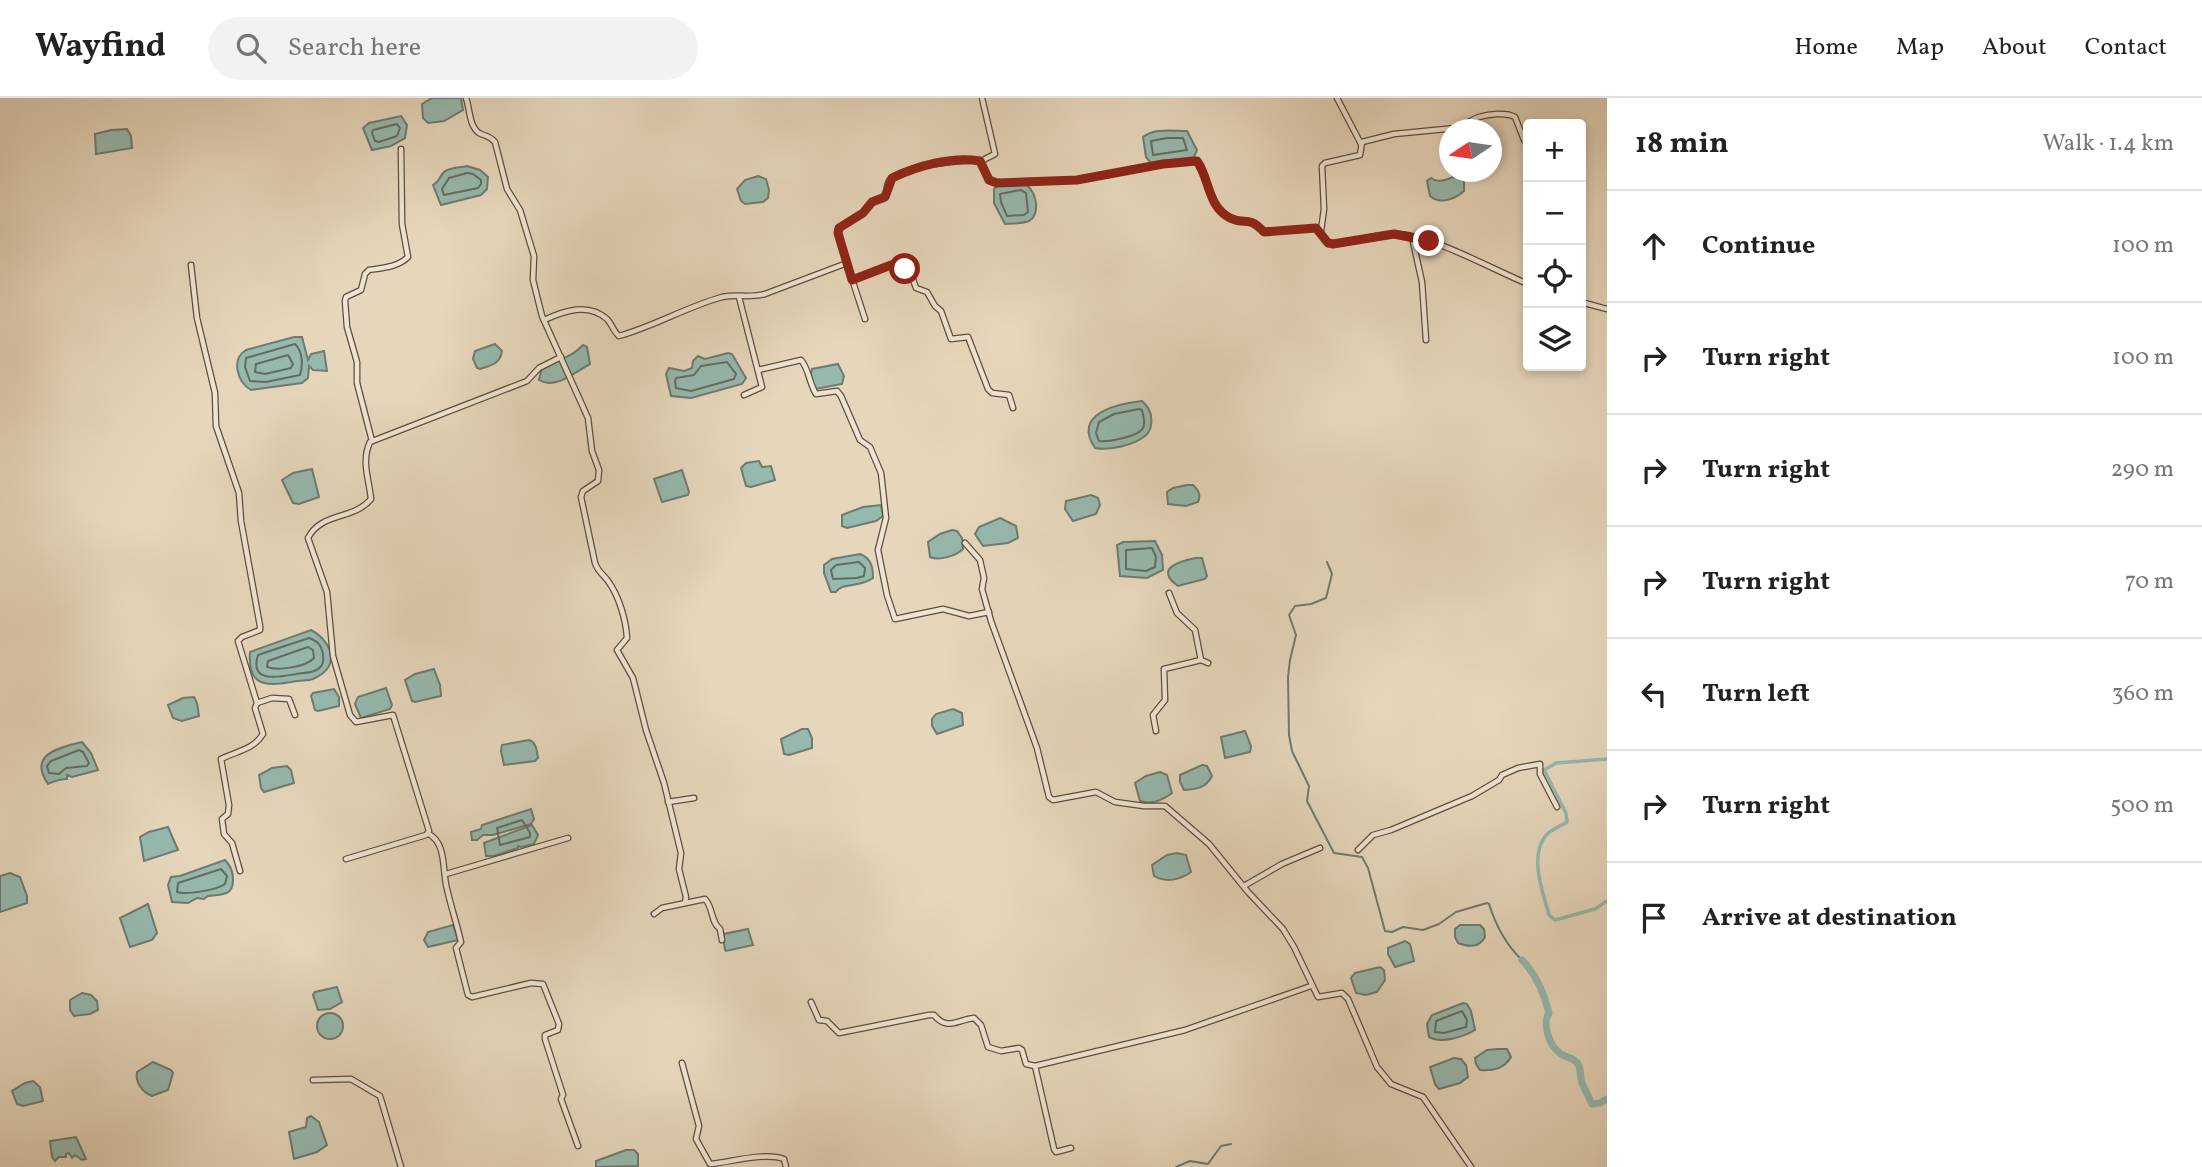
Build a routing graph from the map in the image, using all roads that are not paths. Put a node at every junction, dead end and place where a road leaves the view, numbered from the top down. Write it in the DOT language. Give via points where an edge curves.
graph roads {
  1 [pos="466,98"];
  2 [pos="982,98"];
  3 [pos="1337,98"];
  4 [pos="1523,137"];
  5 [pos="1361,144"];
  6 [pos="401,149"];
  7 [pos="982,163"];
  8 [pos="1321,231"];
  9 [pos="1412,236"];
  10 [pos="847,264"];
  11 [pos="191,265"];
  12 [pos="852,280"];
  13 [pos="1523,282"];
  14 [pos="739,297"];
  15 [pos="1586,303"];
  16 [pos="1607,309"];
  17 [pos="865,319"];
  18 [pos="544,320"];
  19 [pos="1426,340"];
  20 [pos="561,357"];
  21 [pos="758,370"];
  22 [pos="744,395"];
  23 [pos="1013,408"];
  24 [pos="372,441"];
  25 [pos="965,543"];
  26 [pos="1169,593"];
  27 [pos="989,612"];
  28 [pos="1201,660"];
  29 [pos="1208,663"];
  30 [pos="257,703"];
  31 [pos="295,715"];
  32 [pos="1156,731"];
  33 [pos="694,797"];
  34 [pos="668,803"];
  35 [pos="1558,807"];
  36 [pos="429,834"];
  37 [pos="568,838"];
  38 [pos="1320,848"];
  39 [pos="1358,850"];
  40 [pos="346,859"];
  41 [pos="240,871"];
  42 [pos="446,874"];
  43 [pos="1244,886"];
  44 [pos="685,903"];
  45 [pos="654,914"];
  46 [pos="722,940"];
  47 [pos="1311,986"];
  48 [pos="811,1002"];
  49 [pos="682,1063"];
  50 [pos="1035,1066"];
  51 [pos="313,1080"];
  52 [pos="578,1146"];
  53 [pos="1070,1148"];
  54 [pos="401,1167"];
  55 [pos="786,1167"];
  56 [pos="1471,1167"];
  1 -- 18 [label="street" via="474,127 495,142 507,189 520,210 534,256 533,280"];
  2 -- 7 [label="street" via="995,154"];
  3 -- 5 [label="street"];
  4 -- 5 [label="street" via="1510,113 1476,117 1463,127 1394,134"];
  5 -- 8 [label="street" via="1360,155 1322,166"];
  6 -- 24 [label="street" via="402,224 408,257 369,270 361,290 345,301 358,392"];
  7 -- 8 [label="street" via="989,180 997,183 1077,180 1197,161 1210,196 1230,218 1252,221 1264,232 1310,227"];
  7 -- 10 [label="street" via="945,162 892,178 885,197 839,228"];
  8 -- 9 [label="street" via="1333,244 1394,234"];
  9 -- 13 [label="street"];
  9 -- 19 [label="street" via="1422,282"];
  10 -- 12 [label="street"];
  10 -- 14 [label="street" via="765,294"];
  11 -- 30 [label="street" via="197,318 215,393 216,426 239,493 260,626 238,641"];
  12 -- 17 [label="street"];
  12 -- 23 [label="street" via="891,265 910,271 916,288 927,292 941,311 951,339 968,337 988,389 1009,395"];
  14 -- 18 [label="street" via="701,304 619,336 608,320 582,308"];
  14 -- 21 [label="street"];
  15 -- 16 [label="street"];
  18 -- 20 [label="street"];
  20 -- 24 [label="street" via="527,380"];
  20 -- 34 [label="street" via="588,418 599,470 598,481 580,497 590,546 597,569 620,606 627,635 617,650 633,678"];
  21 -- 22 [label="street" via="762,387"];
  21 -- 27 [label="street" via="801,360 816,394 837,391 860,440 870,447 881,473 886,518 878,550 895,619 943,609 969,616"];
  24 -- 36 [label="street" via="365,454 371,499 353,514 323,522 308,538 327,592 333,656 350,715 356,722 393,715"];
  25 -- 27 [label="street" via="980,560"];
  26 -- 28 [label="street" via="1177,613 1195,631"];
  27 -- 43 [label="street" via="1037,748 1049,797 1096,792 1115,802 1165,806 1209,844"];
  28 -- 29 [label="street"];
  28 -- 32 [label="street" via="1164,669 1165,700 1153,715"];
  30 -- 31 [label="street" via="289,699"];
  30 -- 41 [label="street" via="263,734 249,749 221,759 229,804 222,819 224,834 232,843"];
  33 -- 34 [label="street"];
  34 -- 44 [label="street" via="681,853 678,869"];
  35 -- 39 [label="street" via="1540,774 1540,764 1528,766 1502,775 1472,796 1373,835"];
  36 -- 40 [label="street"];
  36 -- 42 [label="street" via="438,842"];
  37 -- 42 [label="street"];
  38 -- 43 [label="street"];
  42 -- 52 [label="street" via="468,995 543,984 559,1024 545,1039"];
  43 -- 47 [label="street" via="1283,929"];
  44 -- 45 [label="street"];
  44 -- 46 [label="street" via="707,900"];
  47 -- 50 [label="street" via="1185,1030"];
  47 -- 56 [label="street" via="1318,997 1342,993 1348,999 1377,1067 1391,1084 1423,1097"];
  48 -- 50 [label="street" via="819,1020 828,1021 839,1033 929,1014 946,1024 974,1018 988,1048 1019,1048 1026,1063"];
  49 -- 55 [label="street" via="699,1126 696,1139 710,1164 777,1157 784,1159"];
  50 -- 53 [label="street" via="1054,1149 1063,1152"];
  51 -- 54 [label="street" via="351,1079 380,1096"];
}
